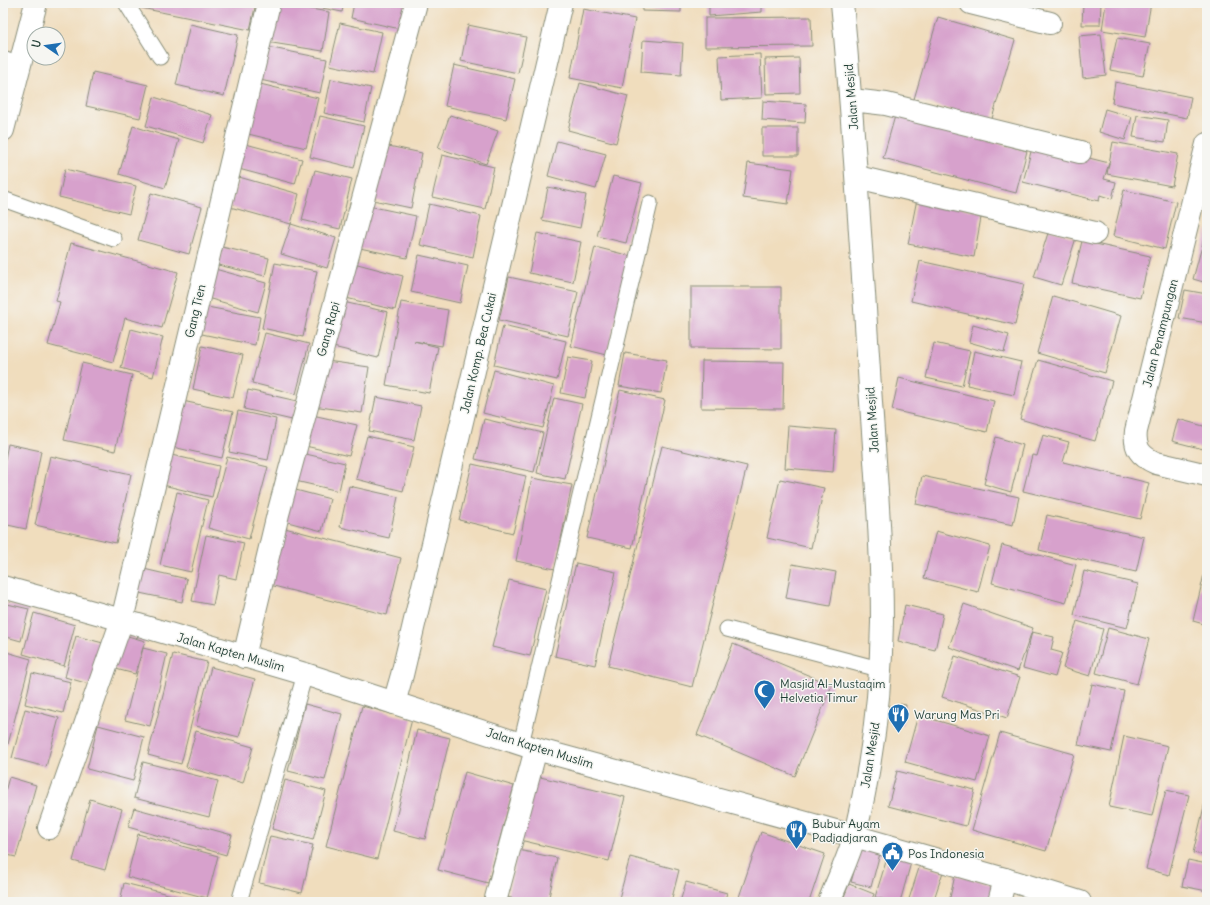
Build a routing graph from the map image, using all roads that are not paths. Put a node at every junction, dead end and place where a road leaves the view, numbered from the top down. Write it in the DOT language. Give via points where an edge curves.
graph roads {
  1 [pos="36,3"];
  2 [pos="126,3"];
  3 [pos="269,3"];
  4 [pos="416,3"];
  5 [pos="561,3"];
  6 [pos="842,3"];
  7 [pos="971,3"];
  8 [pos="1050,23"];
  9 [pos="160,57"];
  10 [pos="12,62"];
  11 [pos="852,100"];
  12 [pos="3,130"];
  13 [pos="1207,144"];
  14 [pos="1080,152"];
  15 [pos="857,177"];
  16 [pos="3,199"];
  17 [pos="650,203"];
  18 [pos="1095,233"];
  19 [pos="114,239"];
  20 [pos="1207,475"];
  21 [pos="3,586"];
  22 [pos="122,620"];
  23 [pos="727,629"];
  24 [pos="244,657"];
  25 [pos="879,669"];
  26 [pos="305,674"];
  27 [pos="394,703"];
  28 [pos="529,746"];
  29 [pos="49,828"];
  30 [pos="854,836"];
  31 [pos="1005,879"];
  32 [pos="239,902"];
  33 [pos="495,902"];
  34 [pos="829,902"];
  35 [pos="999,902"];
  36 [pos="1080,902"];
  1 -- 10 [label="main road"];
  2 -- 9 [label="lane"];
  3 -- 22 [label="main road, Gang Tien"];
  4 -- 24 [label="main road, Gang Rapi" via="278,514"];
  5 -- 27 [label="main road, Jalan Komp. Bea Cukai"];
  6 -- 11 [label="main road, Jalan Mesjid"];
  7 -- 8 [label="main road"];
  10 -- 12 [label="main road"];
  11 -- 14 [label="main road" via="886,104"];
  11 -- 15 [label="main road, Jalan Mesjid"];
  13 -- 20 [label="main road, Jalan Penampungan" via="1135,440 1137,448 1156,463"];
  15 -- 18 [label="main road"];
  15 -- 25 [label="main road, Jalan Mesjid" via="881,553 882,623"];
  16 -- 19 [label="lane"];
  17 -- 28 [label="lane"];
  21 -- 22 [label="main road, Jalan Kapten Muslim"];
  22 -- 24 [label="main road, Jalan Kapten Muslim"];
  22 -- 29 [label="main road, Gang Tien"];
  23 -- 25 [label="lane"];
  24 -- 26 [label="main road, Jalan Kapten Muslim"];
  25 -- 30 [label="main road, Jalan Mesjid" via="870,759"];
  26 -- 27 [label="main road, Jalan Kapten Muslim"];
  26 -- 32 [label="lane"];
  27 -- 28 [label="main road, Jalan Kapten Muslim"];
  28 -- 30 [label="main road, Jalan Kapten Muslim"];
  28 -- 33 [label="main road"];
  30 -- 31 [label="main road, Jalan Kapten Muslim"];
  30 -- 34 [label="main road, Jalan Mesjid"];
  31 -- 35 [label="main road"];
  31 -- 36 [label="main road, Jalan Kapten Muslim"];
}
